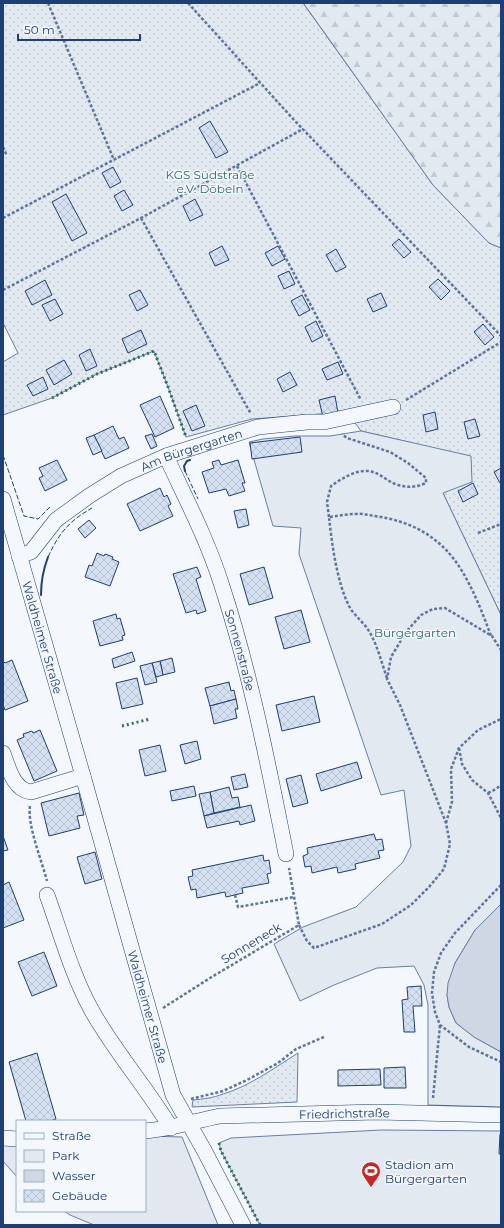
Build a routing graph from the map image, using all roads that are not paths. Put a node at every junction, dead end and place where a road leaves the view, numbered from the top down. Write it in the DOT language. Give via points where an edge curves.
graph roads {
  1 [pos="393,407"];
  2 [pos="166,456"];
  3 [pos="3,499"];
  4 [pos="19,556"];
  5 [pos="3,752"];
  6 [pos="83,776"];
  7 [pos="286,854"];
  8 [pos="48,895"];
  9 [pos="501,1114"];
  10 [pos="190,1123"];
  11 [pos="171,1128"];
  12 [pos="146,1131"];
  13 [pos="3,1138"];
  14 [pos="16,1139"];
  15 [pos="242,1225"];
  1 -- 2 [label="street, Am Bürgergarten" via="322,422 258,427"];
  2 -- 4 [label="street, Am Bürgergarten" via="121,476 89,496 56,520 31,552"];
  2 -- 7 [label="street, Sonnenstraße" via="197,522 221,582 234,624 255,707"];
  3 -- 4 [label="street, Waldheimer Straße"];
  4 -- 6 [label="street, Waldheimer Straße"];
  5 -- 6 [label="street" via="12,775 18,785 26,791 31,792"];
  6 -- 10 [label="street, Waldheimer Straße" via="173,1095"];
  8 -- 11 [label="street" via="76,980 121,1056"];
  9 -- 10 [label="street, Friedrichstraße" via="377,1112 220,1116"];
  10 -- 11 [label="street, Friedrichstraße"];
  10 -- 15 [label="street, Waldheimer Straße"];
  11 -- 12 [label="street, Friedrichstraße"];
  13 -- 14 [label="street"];
}
